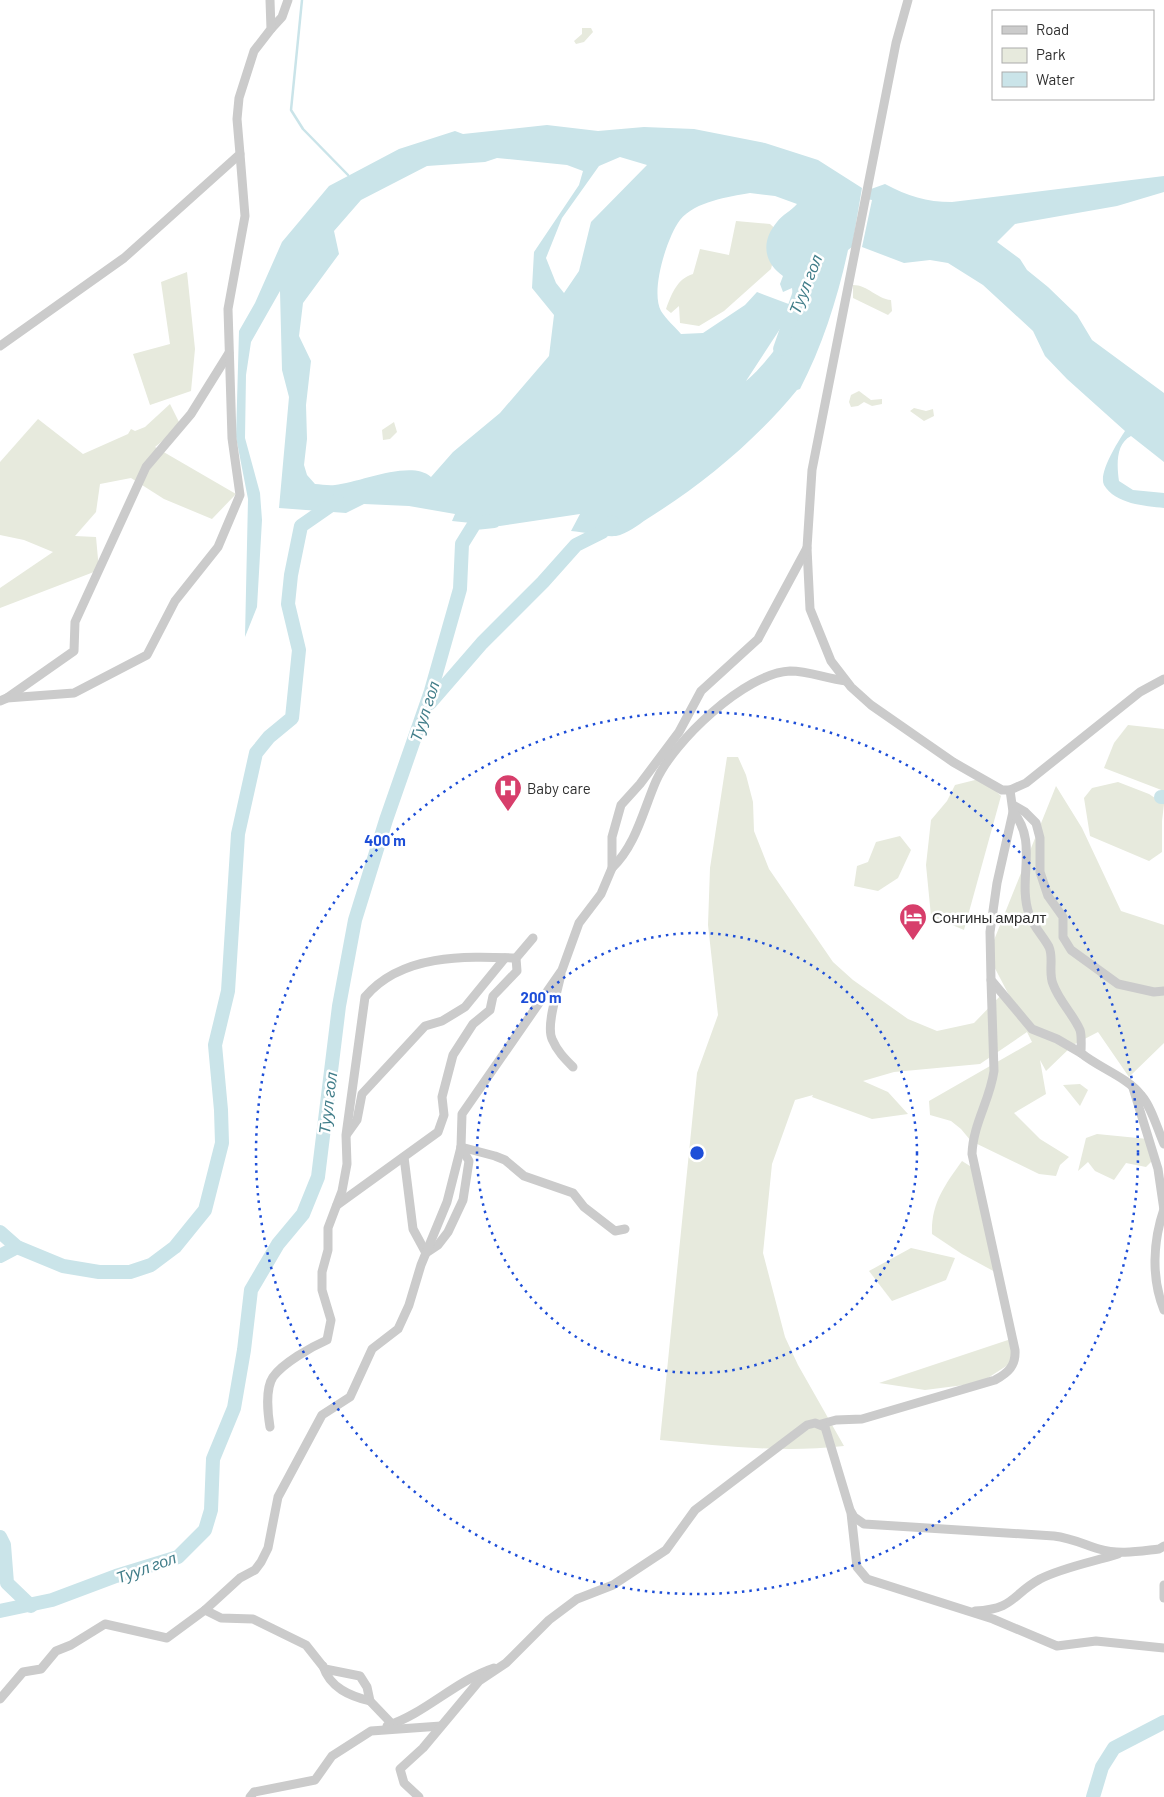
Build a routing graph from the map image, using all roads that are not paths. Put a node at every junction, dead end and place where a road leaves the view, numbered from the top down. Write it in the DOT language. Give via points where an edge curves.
graph roads {
  1 [pos="270,0"];
  2 [pos="288,0"];
  3 [pos="908,0"];
  4 [pos="272,29"];
  5 [pos="240,154"];
  6 [pos="0,346"];
  7 [pos="230,353"];
  8 [pos="807,548"];
  9 [pos="1164,679"];
  10 [pos="846,680"];
  11 [pos="4,699"];
  12 [pos="1010,790"];
  13 [pos="1013,808"];
  14 [pos="612,868"];
  15 [pos="533,938"];
  16 [pos="505,958"];
  17 [pos="516,958"];
  18 [pos="562,970"];
  19 [pos="991,980"];
  20 [pos="1164,991"];
  21 [pos="1081,1053"];
  22 [pos="573,1068"];
  23 [pos="1132,1086"];
  24 [pos="1161,1128"];
  25 [pos="346,1135"];
  26 [pos="1164,1144"];
  27 [pos="461,1147"];
  28 [pos="404,1157"];
  29 [pos="337,1205"];
  30 [pos="1164,1210"];
  31 [pos="625,1229"];
  32 [pos="426,1253"];
  33 [pos="1164,1310"];
  34 [pos="821,1424"];
  35 [pos="270,1427"];
  36 [pos="850,1510"];
  37 [pos="1164,1546"];
  38 [pos="1123,1552"];
  39 [pos="1164,1585"];
  40 [pos="1164,1598"];
  41 [pos="205,1610"];
  42 [pos="970,1612"];
  43 [pos="1164,1648"];
  44 [pos="506,1663"];
  45 [pos="323,1666"];
  46 [pos="0,1699"];
  47 [pos="370,1701"];
  48 [pos="392,1724"];
  49 [pos="441,1726"];
  50 [pos="371,1731"];
  51 [pos="250,1797"];
  52 [pos="419,1797"];
  1 -- 4 [label="street"];
  2 -- 4 [label="street" via="282,17"];
  3 -- 8 [label="street" via="896,44 825,398 812,470"];
  4 -- 5 [label="street" via="254,51 239,98"];
  5 -- 6 [label="street" via="124,258"];
  5 -- 7 [label="street" via="245,216 228,309"];
  7 -- 11 [label="street" via="192,414 146,467 75,622 74,650"];
  7 -- 11 [label="street" via="232,438 240,495 218,547 175,601 147,655 74,693"];
  8 -- 10 [label="street" via="810,609 831,661"];
  8 -- 14 [label="street" via="758,639 701,691 679,732 621,805 612,837"];
  9 -- 12 [label="street" via="1140,692 1026,782"];
  10 -- 12 [label="street" via="871,705 952,762 1002,790"];
  10 -- 14 [label="street" via="789,671 750,685 707,716 664,763 645,814 621,859"];
  12 -- 13 [label="street"];
  13 -- 19 [label="street" via="992,911"];
  13 -- 20 [label="street" via="1025,812 1036,823 1040,838 1040,872 1048,896 1063,917 1063,937 1071,950 1118,984"];
  13 -- 21 [label="street" via="1026,834 1025,892 1030,915 1049,948 1049,972 1053,986 1081,1032"];
  14 -- 18 [label="street" via="601,894 579,924"];
  15 -- 17 [label="street"];
  16 -- 17 [label="street"];
  16 -- 25 [label="street" via="465,1007 442,1021 425,1026 362,1094 357,1120"];
  16 -- 25 [label="street" via="449,958 410,966 377,983 365,997 361,1016 360,1048"];
  17 -- 28 [label="street" via="517,971 492,996 490,1010 473,1024 453,1055 442,1097 444,1115 438,1132"];
  18 -- 22 [label="street" via="552,1015 551,1037 559,1053"];
  18 -- 27 [label="street" via="462,1114"];
  19 -- 21 [label="street" via="1032,1029"];
  19 -- 34 [label="street" via="994,1071 975,1129 972,1154 1014,1350 1013,1364 995,1380 862,1419"];
  21 -- 23 [label="street"];
  23 -- 24 [label="street" via="1142,1095"];
  23 -- 30 [label="street" via="1158,1169"];
  24 -- 26 [label="street"];
  25 -- 29 [label="street" via="347,1164"];
  27 -- 31 [label="street" via="505,1160 524,1176 572,1193 607,1226 615,1231"];
  27 -- 32 [label="street" via="447,1202"];
  27 -- 32 [label="street" via="469,1161 463,1200 448,1232"];
  28 -- 29 [label="street"];
  28 -- 32 [label="street" via="413,1229"];
  29 -- 35 [label="street" via="328,1228 328,1250 322,1272 322,1290 332,1320 327,1340 303,1351 272,1378 266,1409"];
  30 -- 33 [label="street" via="1156,1230 1155,1256 1158,1294"];
  32 -- 41 [label="street" via="398,1329 372,1349 350,1397 322,1415 278,1497 262,1562"];
  34 -- 36 [label="street" via="828,1432"];
  34 -- 44 [label="street" via="807,1425 695,1510 666,1550 613,1585 577,1599 549,1620"];
  36 -- 38 [label="street" via="854,1517 872,1526 1054,1536"];
  36 -- 42 [label="street" via="857,1567 862,1576"];
  37 -- 38 [label="street"];
  38 -- 42 [label="street" via="1040,1579 997,1609"];
  39 -- 40 [label="street"];
  41 -- 45 [label="street" via="221,1618 253,1619 290,1636 310,1648"];
  41 -- 46 [label="street" via="167,1638 105,1624 56,1651 41,1669 23,1672"];
  42 -- 43 [label="street" via="1057,1646 1096,1642"];
  44 -- 48 [label="street" via="466,1679 427,1707"];
  44 -- 49 [label="street" via="479,1682"];
  45 -- 47 [label="street" via="341,1690"];
  45 -- 47 [label="street" via="328,1670 360,1676"];
  47 -- 48 [label="street"];
  48 -- 50 [label="street"];
  49 -- 50 [label="street"];
  49 -- 52 [label="street" via="400,1770 404,1784"];
  50 -- 51 [label="street" via="332,1756 315,1780 254,1792"];
}
